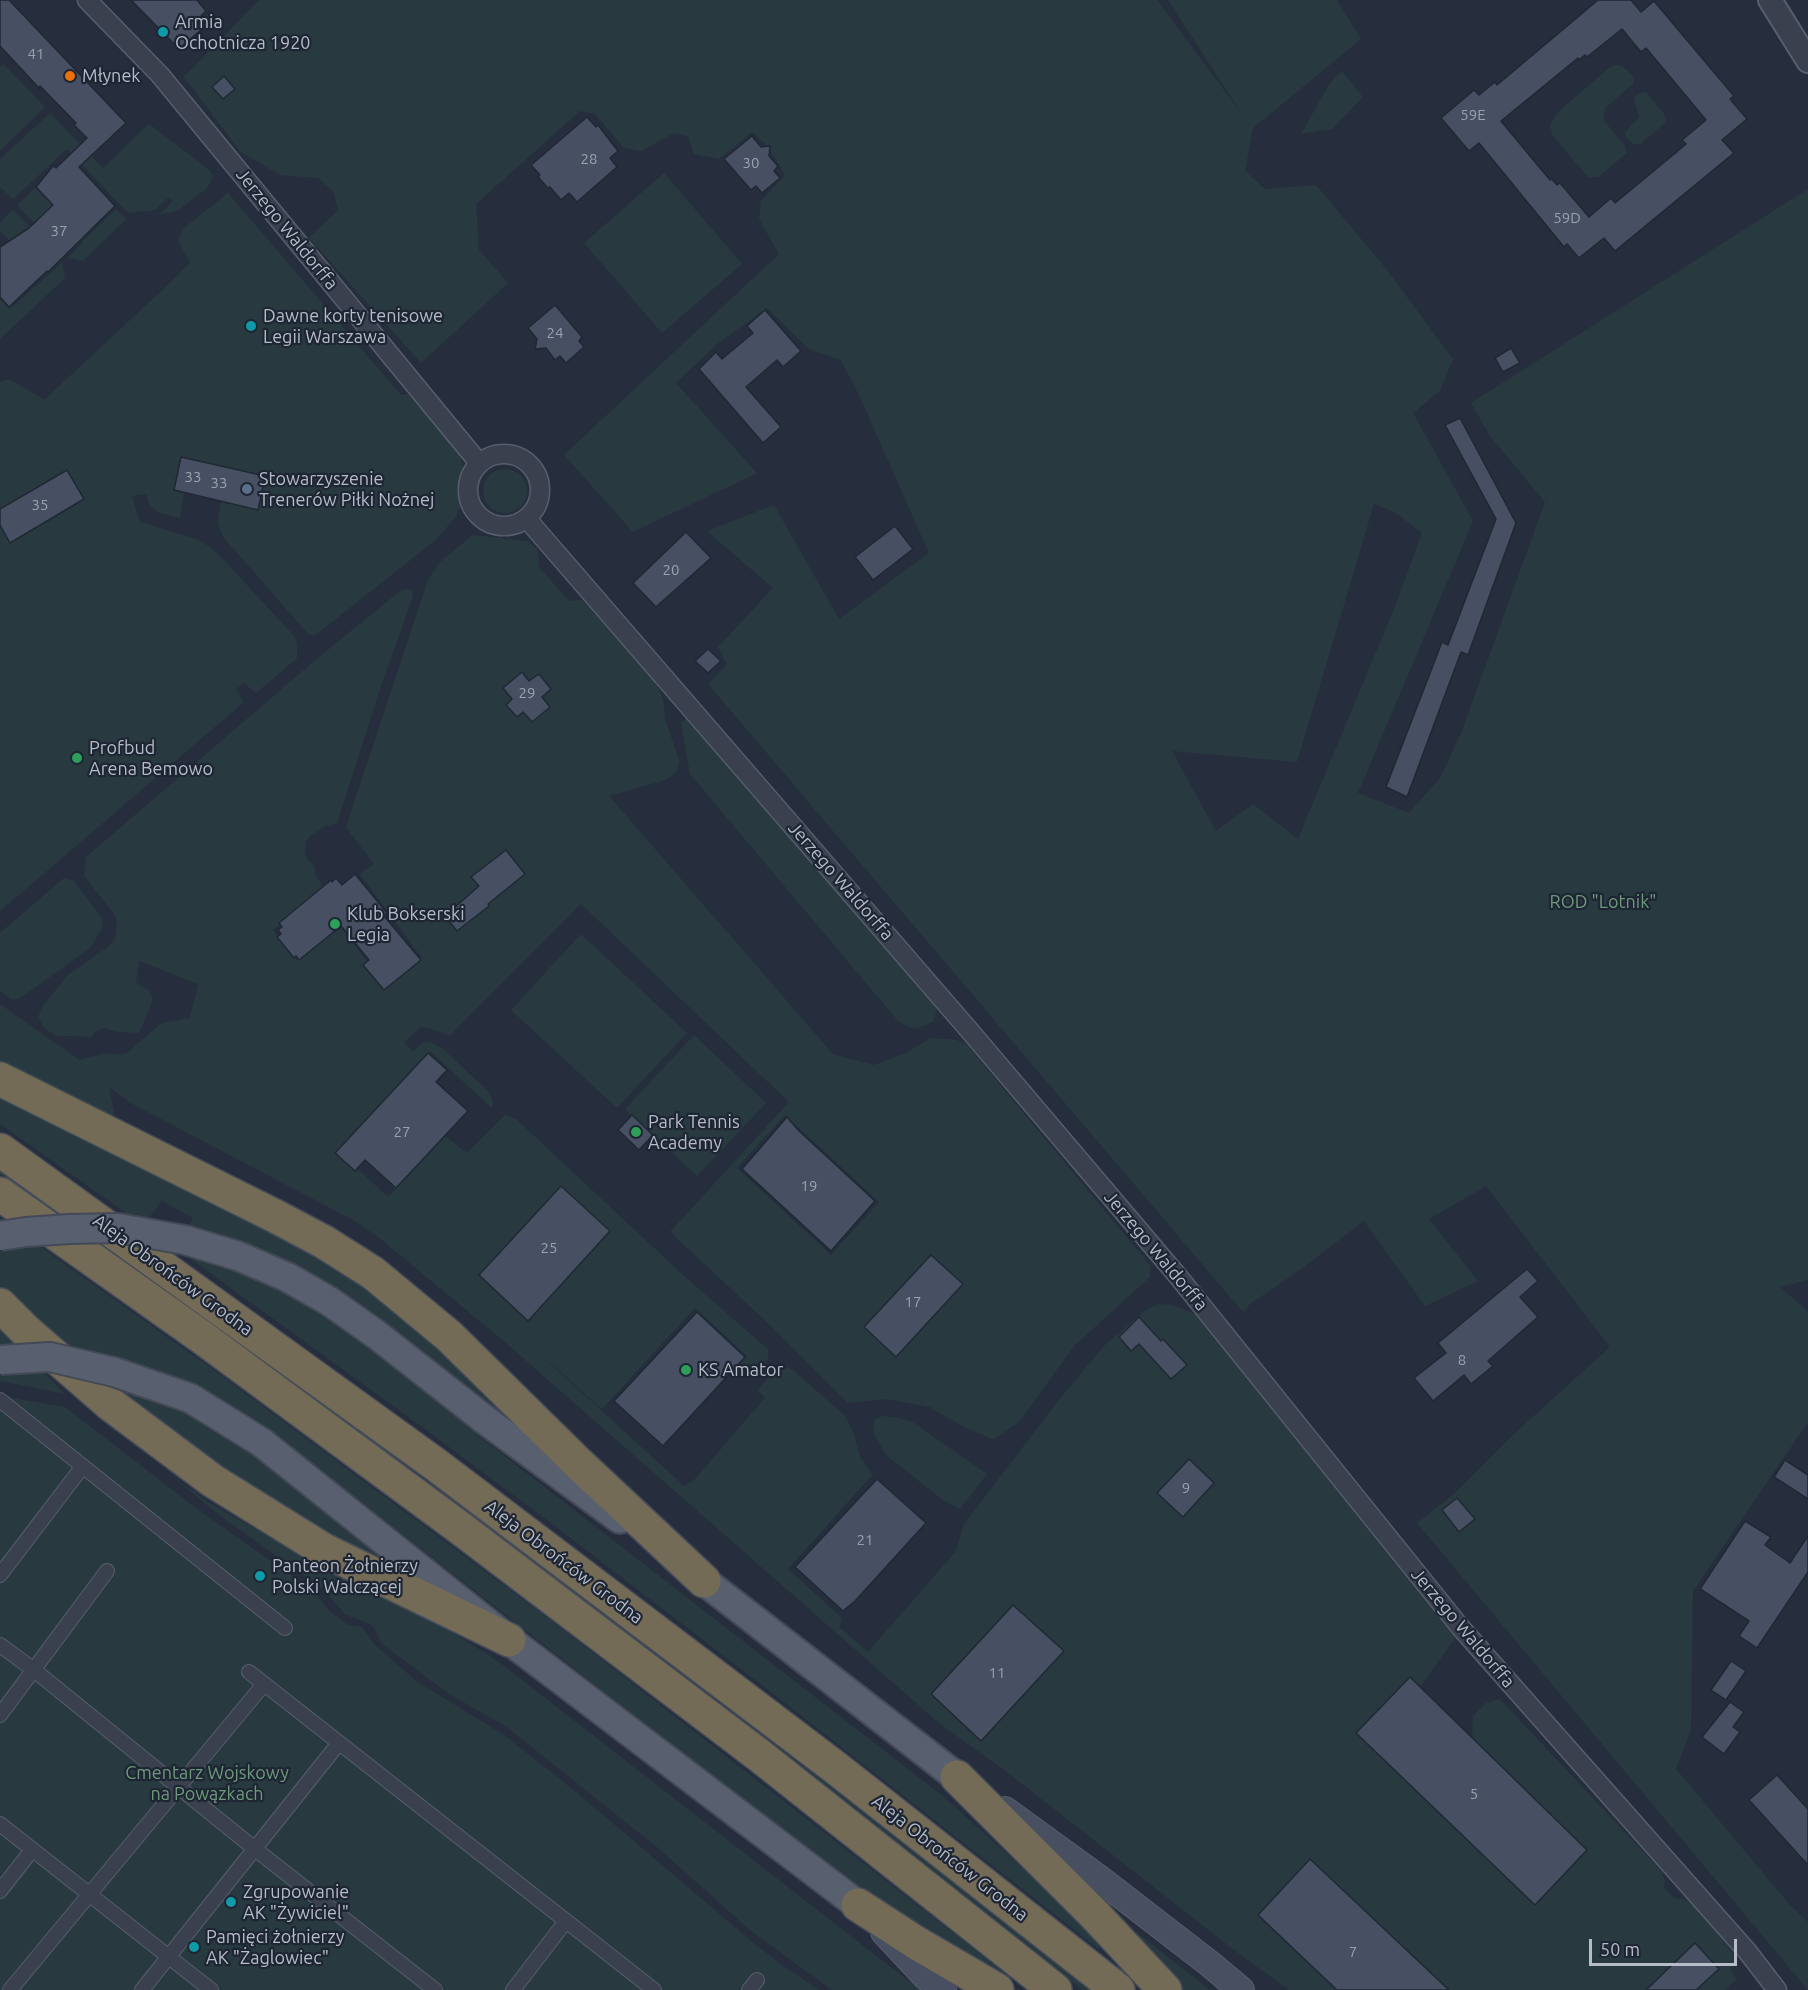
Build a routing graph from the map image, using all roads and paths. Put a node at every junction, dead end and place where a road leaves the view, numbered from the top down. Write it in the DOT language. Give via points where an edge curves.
graph roads {
  1 [pos="87,0"];
  2 [pos="1770,0"];
  3 [pos="1808,61"];
  4 [pos="479,463"];
  5 [pos="526,519"];
  6 [pos="0,1079"];
  7 [pos="0,1150"];
  8 [pos="0,1194"];
  9 [pos="0,1236"];
  10 [pos="0,1305"];
  11 [pos="0,1360"];
  12 [pos="0,1400"];
  13 [pos="82,1466"];
  14 [pos="107,1571"];
  15 [pos="0,1575"];
  16 [pos="704,1581"];
  17 [pos="285,1628"];
  18 [pos="509,1640"];
  19 [pos="0,1645"];
  20 [pos="34,1670"];
  21 [pos="249,1672"];
  22 [pos="264,1684"];
  23 [pos="0,1715"];
  24 [pos="339,1743"];
  25 [pos="957,1778"];
  26 [pos="178,1787"];
  27 [pos="0,1824"];
  28 [pos="255,1849"];
  29 [pos="32,1850"];
  30 [pos="0,1890"];
  31 [pos="89,1894"];
  32 [pos="858,1905"];
  33 [pos="566,1921"];
  34 [pos="169,1957"];
  35 [pos="934,1983"];
  36 [pos="10,1990"];
  37 [pos="142,1990"];
  38 [pos="211,1990"];
  39 [pos="435,1990"];
  40 [pos="513,1990"];
  41 [pos="654,1990"];
  42 [pos="997,1990"];
  43 [pos="1055,1990"];
  44 [pos="1118,1990"];
  45 [pos="1165,1990"];
  46 [pos="1241,1990"];
  47 [pos="1777,1990"];
  1 -- 4 [label="street, Jerzego Waldorffa" via="160,75"];
  2 -- 3 [label="street"];
  4 -- 5 [label="street" via="468,483 471,507 478,516 487,523 507,527"];
  4 -- 5 [label="street" via="489,457 511,454 531,465 541,487 540,499"];
  5 -- 47 [label="street, Jerzego Waldorffa" via="963,1023 1169,1266 1461,1628 1747,1951"];
  6 -- 16 [label="highway" via="275,1216 373,1273 449,1335"];
  7 -- 44 [label="highway, Aleja Obrońców Grodna" via="444,1471 836,1768"];
  8 -- 43 [label="highway, Aleja Obrońców Grodna" via="204,1338 469,1535 760,1756"];
  9 -- 16 [label="main road, bridge" via="118,1228 185,1240 238,1256 287,1277 377,1335"];
  10 -- 18 [label="highway" via="110,1404 213,1481 324,1550"];
  11 -- 18 [label="main road, bridge" via="50,1357 114,1372 190,1398 261,1442"];
  12 -- 13 [label="street"];
  13 -- 15 [label="street"];
  13 -- 17 [label="street"];
  14 -- 20 [label="street"];
  16 -- 25 [label="main road"];
  18 -- 32 [label="main road"];
  19 -- 20 [label="street"];
  20 -- 23 [label="street"];
  20 -- 26 [label="street"];
  21 -- 22 [label="street"];
  22 -- 24 [label="street"];
  22 -- 26 [label="street"];
  24 -- 28 [label="street"];
  24 -- 33 [label="street"];
  25 -- 45 [label="highway"];
  25 -- 46 [label="main road" via="1100,1879"];
  26 -- 28 [label="street"];
  26 -- 31 [label="street"];
  27 -- 29 [label="street"];
  28 -- 34 [label="street"];
  28 -- 39 [label="street"];
  29 -- 30 [label="street"];
  29 -- 31 [label="street"];
  31 -- 34 [label="street"];
  31 -- 36 [label="street"];
  32 -- 35 [label="main road"];
  32 -- 42 [label="highway"];
  33 -- 40 [label="street"];
  33 -- 41 [label="street"];
  34 -- 37 [label="street"];
  34 -- 38 [label="street"];
}
